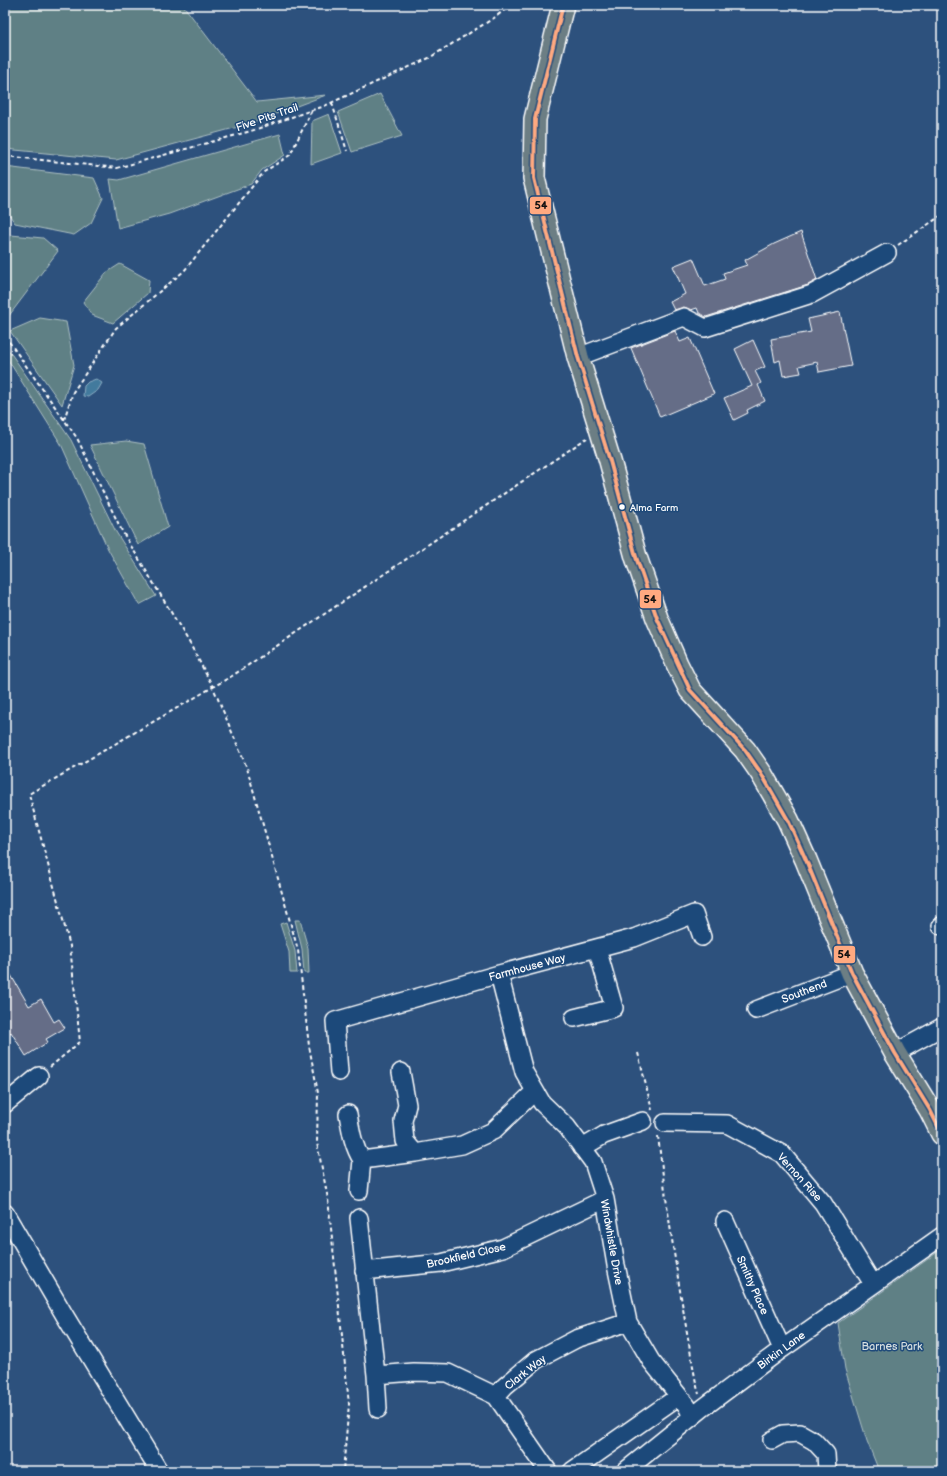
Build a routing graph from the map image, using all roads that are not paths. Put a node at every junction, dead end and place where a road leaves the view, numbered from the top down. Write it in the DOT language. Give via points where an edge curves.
graph roads {
  1 [pos="563,5"];
  2 [pos="887,253"];
  3 [pos="578,357"];
  4 [pos="702,937"];
  5 [pos="597,948"];
  6 [pos="852,973"];
  7 [pos="499,974"];
  8 [pos="756,1010"];
  9 [pos="574,1018"];
  10 [pos="942,1027"];
  11 [pos="895,1053"];
  12 [pos="338,1072"];
  13 [pos="401,1072"];
  14 [pos="39,1076"];
  15 [pos="535,1091"];
  16 [pos="5,1104"];
  17 [pos="936,1107"];
  18 [pos="348,1114"];
  19 [pos="942,1134"];
  20 [pos="582,1148"];
  21 [pos="415,1153"];
  22 [pos="362,1160"];
  23 [pos="359,1190"];
  24 [pos="605,1199"];
  25 [pos="5,1213"];
  26 [pos="359,1218"];
  27 [pos="725,1221"];
  28 [pos="942,1236"];
  29 [pos="364,1271"];
  30 [pos="873,1284"];
  31 [pos="628,1322"];
  32 [pos="782,1349"];
  33 [pos="376,1375"];
  34 [pos="496,1396"];
  35 [pos="679,1396"];
  36 [pos="378,1409"];
  37 [pos="698,1413"];
  38 [pos="769,1442"];
  39 [pos="159,1471"];
  40 [pos="548,1471"];
  41 [pos="572,1471"];
  42 [pos="624,1471"];
  43 [pos="827,1471"];
  1 -- 3 [label="main road" via="535,119 534,178"];
  2 -- 3 [label="street" via="812,294 705,328 684,317"];
  3 -- 6 [label="main road" via="636,557 657,618 677,664 690,690 745,750 788,820"];
  4 -- 5 [label="street, Farmhouse Way" via="694,914 634,938"];
  5 -- 7 [label="street, Farmhouse Way"];
  5 -- 9 [label="street" via="614,1008"];
  6 -- 8 [label="street, Southend"];
  6 -- 11 [label="main road"];
  7 -- 12 [label="street, Farmhouse Way" via="335,1021"];
  7 -- 15 [label="street, Windwhistle Drive" via="524,1072"];
  10 -- 11 [label="street"];
  11 -- 17 [label="main road"];
  13 -- 21 [label="street" via="407,1105 403,1121 405,1141"];
  14 -- 16 [label="street"];
  15 -- 20 [label="street, Windwhistle Drive" via="542,1103 567,1127"];
  15 -- 21 [label="street" via="494,1131 462,1145"];
  17 -- 19 [label="main road"];
  18 -- 22 [label="street" via="354,1145"];
  20 -- 24 [label="street, Windwhistle Drive" via="593,1162"];
  20 -- 30 [label="street, Vernon Rise" via="604,1135 655,1123 726,1124 782,1154 823,1203"];
  21 -- 22 [label="street"];
  22 -- 23 [label="street"];
  24 -- 29 [label="street, Brookfield Close" via="503,1248 441,1263"];
  24 -- 31 [label="street, Windwhistle Drive"];
  25 -- 39 [label="street"];
  26 -- 29 [label="street"];
  27 -- 32 [label="street, Smithy Place"];
  28 -- 30 [label="street, Birkin Lane"];
  29 -- 33 [label="street"];
  30 -- 32 [label="street, Birkin Lane"];
  31 -- 34 [label="street, Clark Way" via="576,1339 536,1360"];
  31 -- 35 [label="street, Windwhistle Drive" via="651,1361"];
  32 -- 37 [label="street, Birkin Lane"];
  33 -- 34 [label="street, Clark Way" via="448,1373"];
  33 -- 36 [label="street"];
  34 -- 40 [label="street"];
  35 -- 37 [label="street, Windwhistle Drive"];
  35 -- 41 [label="street"];
  37 -- 42 [label="street, Birkin Lane"];
  38 -- 43 [label="street" via="783,1434 800,1432 814,1441 826,1454"];
}
